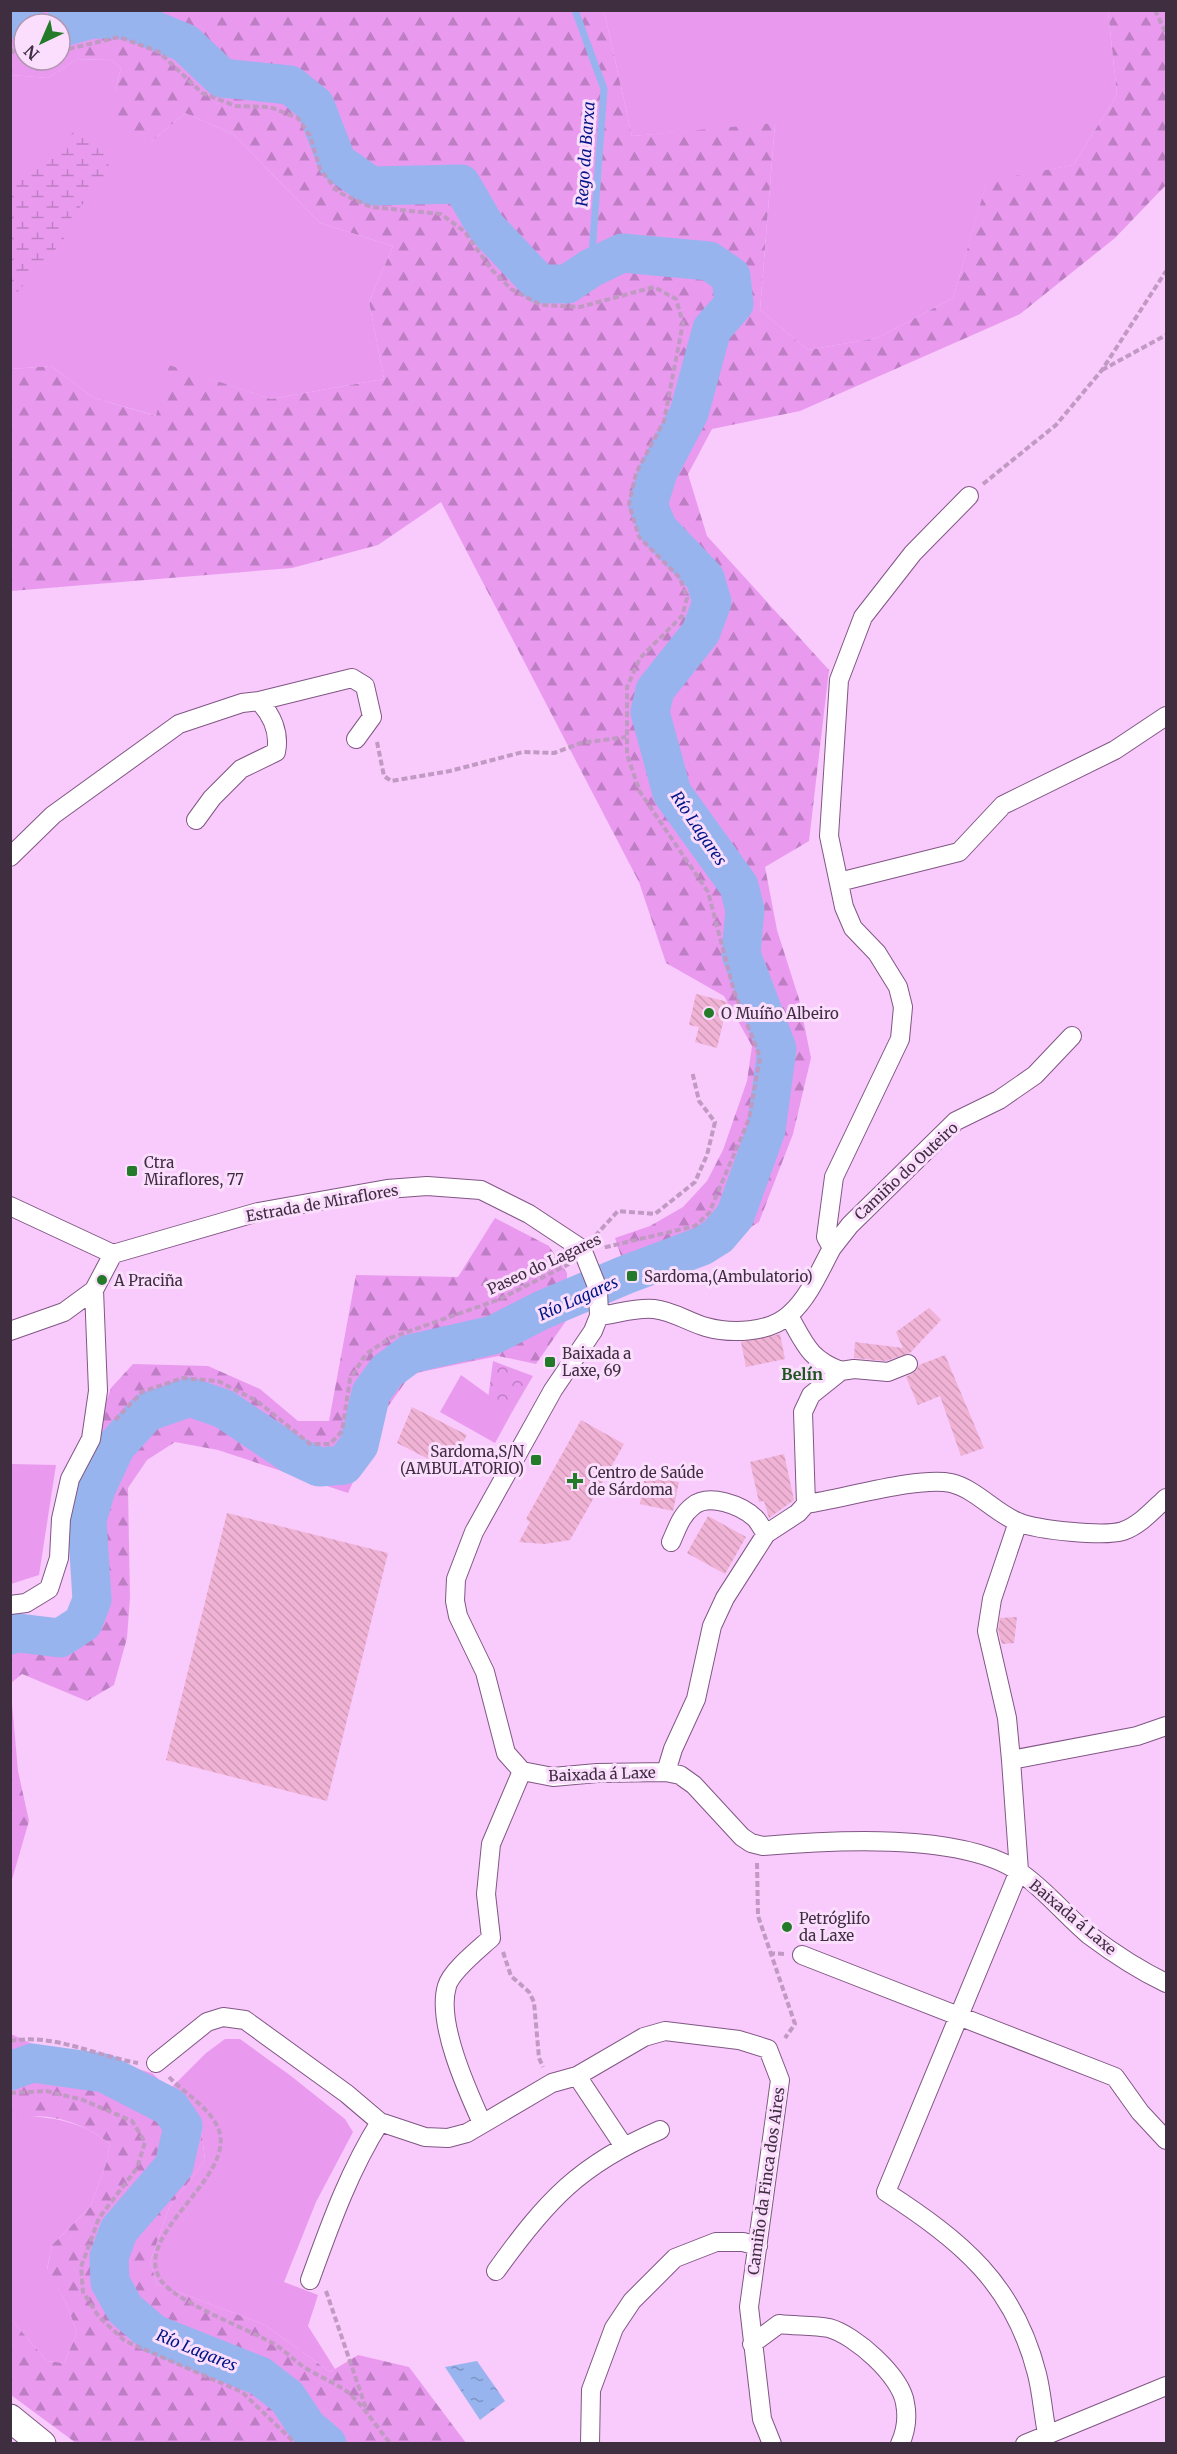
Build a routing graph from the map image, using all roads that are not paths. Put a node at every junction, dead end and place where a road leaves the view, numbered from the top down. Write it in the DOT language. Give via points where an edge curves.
graph roads {
  1 [pos="969,496"];
  2 [pos="259,701"];
  3 [pos="1167,716"];
  4 [pos="356,739"];
  5 [pos="196,820"];
  6 [pos="10,857"];
  7 [pos="839,882"];
  8 [pos="1072,1036"];
  9 [pos="10,1206"];
  10 [pos="832,1248"];
  11 [pos="113,1254"];
  12 [pos="94,1290"];
  13 [pos="599,1310"];
  14 [pos="789,1316"];
  15 [pos="10,1331"];
  16 [pos="908,1364"];
  17 [pos="841,1371"];
  18 [pos="1167,1498"];
  19 [pos="806,1504"];
  20 [pos="1018,1522"];
  21 [pos="766,1534"];
  22 [pos="670,1542"];
  23 [pos="10,1605"];
  24 [pos="1167,1726"];
  25 [pos="1011,1760"];
  26 [pos="522,1771"];
  27 [pos="666,1772"];
  28 [pos="1019,1871"];
  29 [pos="802,1955"];
  30 [pos="1167,1983"];
  31 [pos="959,2014"];
  32 [pos="156,2062"];
  33 [pos="577,2076"];
  34 [pos="380,2122"];
  35 [pos="482,2123"];
  36 [pos="660,2130"];
  37 [pos="1167,2140"];
  38 [pos="623,2145"];
  39 [pos="758,2246"];
  40 [pos="496,2271"];
  41 [pos="310,2280"];
  42 [pos="752,2344"];
  43 [pos="1167,2386"];
  44 [pos="10,2418"];
  45 [pos="1047,2433"];
  46 [pos="42,2444"];
  47 [pos="590,2444"];
  48 [pos="772,2444"];
  49 [pos="900,2444"];
  50 [pos="1025,2444"];
  1 -- 7 [label="street" via="913,553 863,617 839,680 829,836"];
  2 -- 4 [label="street" via="352,678 365,686 372,717"];
  2 -- 5 [label="street" via="269,713 279,740 276,752 241,769"];
  2 -- 6 [label="street" via="179,724 53,815"];
  3 -- 7 [label="street" via="1115,750 1003,805 958,852"];
  7 -- 10 [label="street" via="853,928 877,953 898,987 903,1007 900,1039 834,1177 826,1237"];
  8 -- 10 [label="street, Camiño do Outeiro" via="1035,1075 999,1100 956,1121 850,1225"];
  9 -- 11 [label="street"];
  10 -- 14 [label="street, Camiño do Outeiro"];
  11 -- 12 [label="street"];
  11 -- 13 [label="street, Estrada de Miraflores" via="258,1212 387,1189 466,1187 529,1214 585,1256 598,1289"];
  12 -- 15 [label="street" via="64,1312"];
  12 -- 23 [label="street" via="98,1391 91,1438 70,1479 61,1519 59,1558 49,1589 27,1603"];
  13 -- 14 [label="street" via="652,1308 705,1327 733,1332 756,1329"];
  13 -- 26 [label="street" via="593,1330 553,1390 485,1512 456,1579 458,1616 484,1672 506,1753"];
  14 -- 17 [label="street" via="810,1353 820,1363"];
  16 -- 17 [label="street" via="888,1372"];
  17 -- 19 [label="street" via="811,1395 803,1412"];
  18 -- 20 [label="street" via="1121,1532 1060,1531"];
  19 -- 20 [label="street" via="927,1482 952,1483"];
  19 -- 21 [label="street"];
  20 -- 25 [label="street" via="992,1599 987,1631 1007,1718"];
  21 -- 22 [label="street" via="755,1518 736,1505 705,1499 682,1518"];
  21 -- 27 [label="street" via="712,1626 696,1699"];
  24 -- 25 [label="street" via="1137,1736"];
  25 -- 28 [label="street"];
  26 -- 27 [label="street, Baixada á Laxe" via="553,1777"];
  26 -- 35 [label="street" via="491,1844 486,1894 490,1938 447,1984 449,2034"];
  27 -- 28 [label="street, Baixada á Laxe" via="680,1775 694,1785 751,1843 763,1846 885,1842 952,1847 991,1856"];
  28 -- 30 [label="street, Baixada á Laxe" via="1090,1935"];
  28 -- 31 [label="street"];
  29 -- 31 [label="street"];
  31 -- 37 [label="street" via="1115,2077"];
  31 -- 45 [label="street" via="886,2192 938,2226 975,2258 1005,2298 1029,2350"];
  32 -- 34 [label="street, Camiño da Finca dos Aires" via="207,2022 224,2017 245,2020"];
  33 -- 35 [label="street, Camiño da Finca dos Aires" via="552,2083"];
  33 -- 38 [label="street"];
  33 -- 39 [label="street, Camiño da Finca dos Aires" via="644,2037 665,2031 739,2040 768,2049 780,2080"];
  34 -- 35 [label="street, Camiño da Finca dos Aires" via="425,2137 448,2138 467,2133"];
  34 -- 41 [label="street" via="364,2147"];
  36 -- 38 [label="street"];
  38 -- 40 [label="street" via="561,2190"];
  39 -- 42 [label="street, Camiño da Finca dos Aires" via="749,2307"];
  39 -- 47 [label="street" via="716,2242 675,2258 632,2301 614,2328 591,2390"];
  42 -- 48 [label="street, Camiño da Finca dos Aires" via="762,2419"];
  42 -- 49 [label="street" via="778,2324 830,2328 860,2342 888,2371 905,2401 906,2430"];
  43 -- 45 [label="street"];
  44 -- 46 [label="main road"];
  45 -- 50 [label="street"];
}
